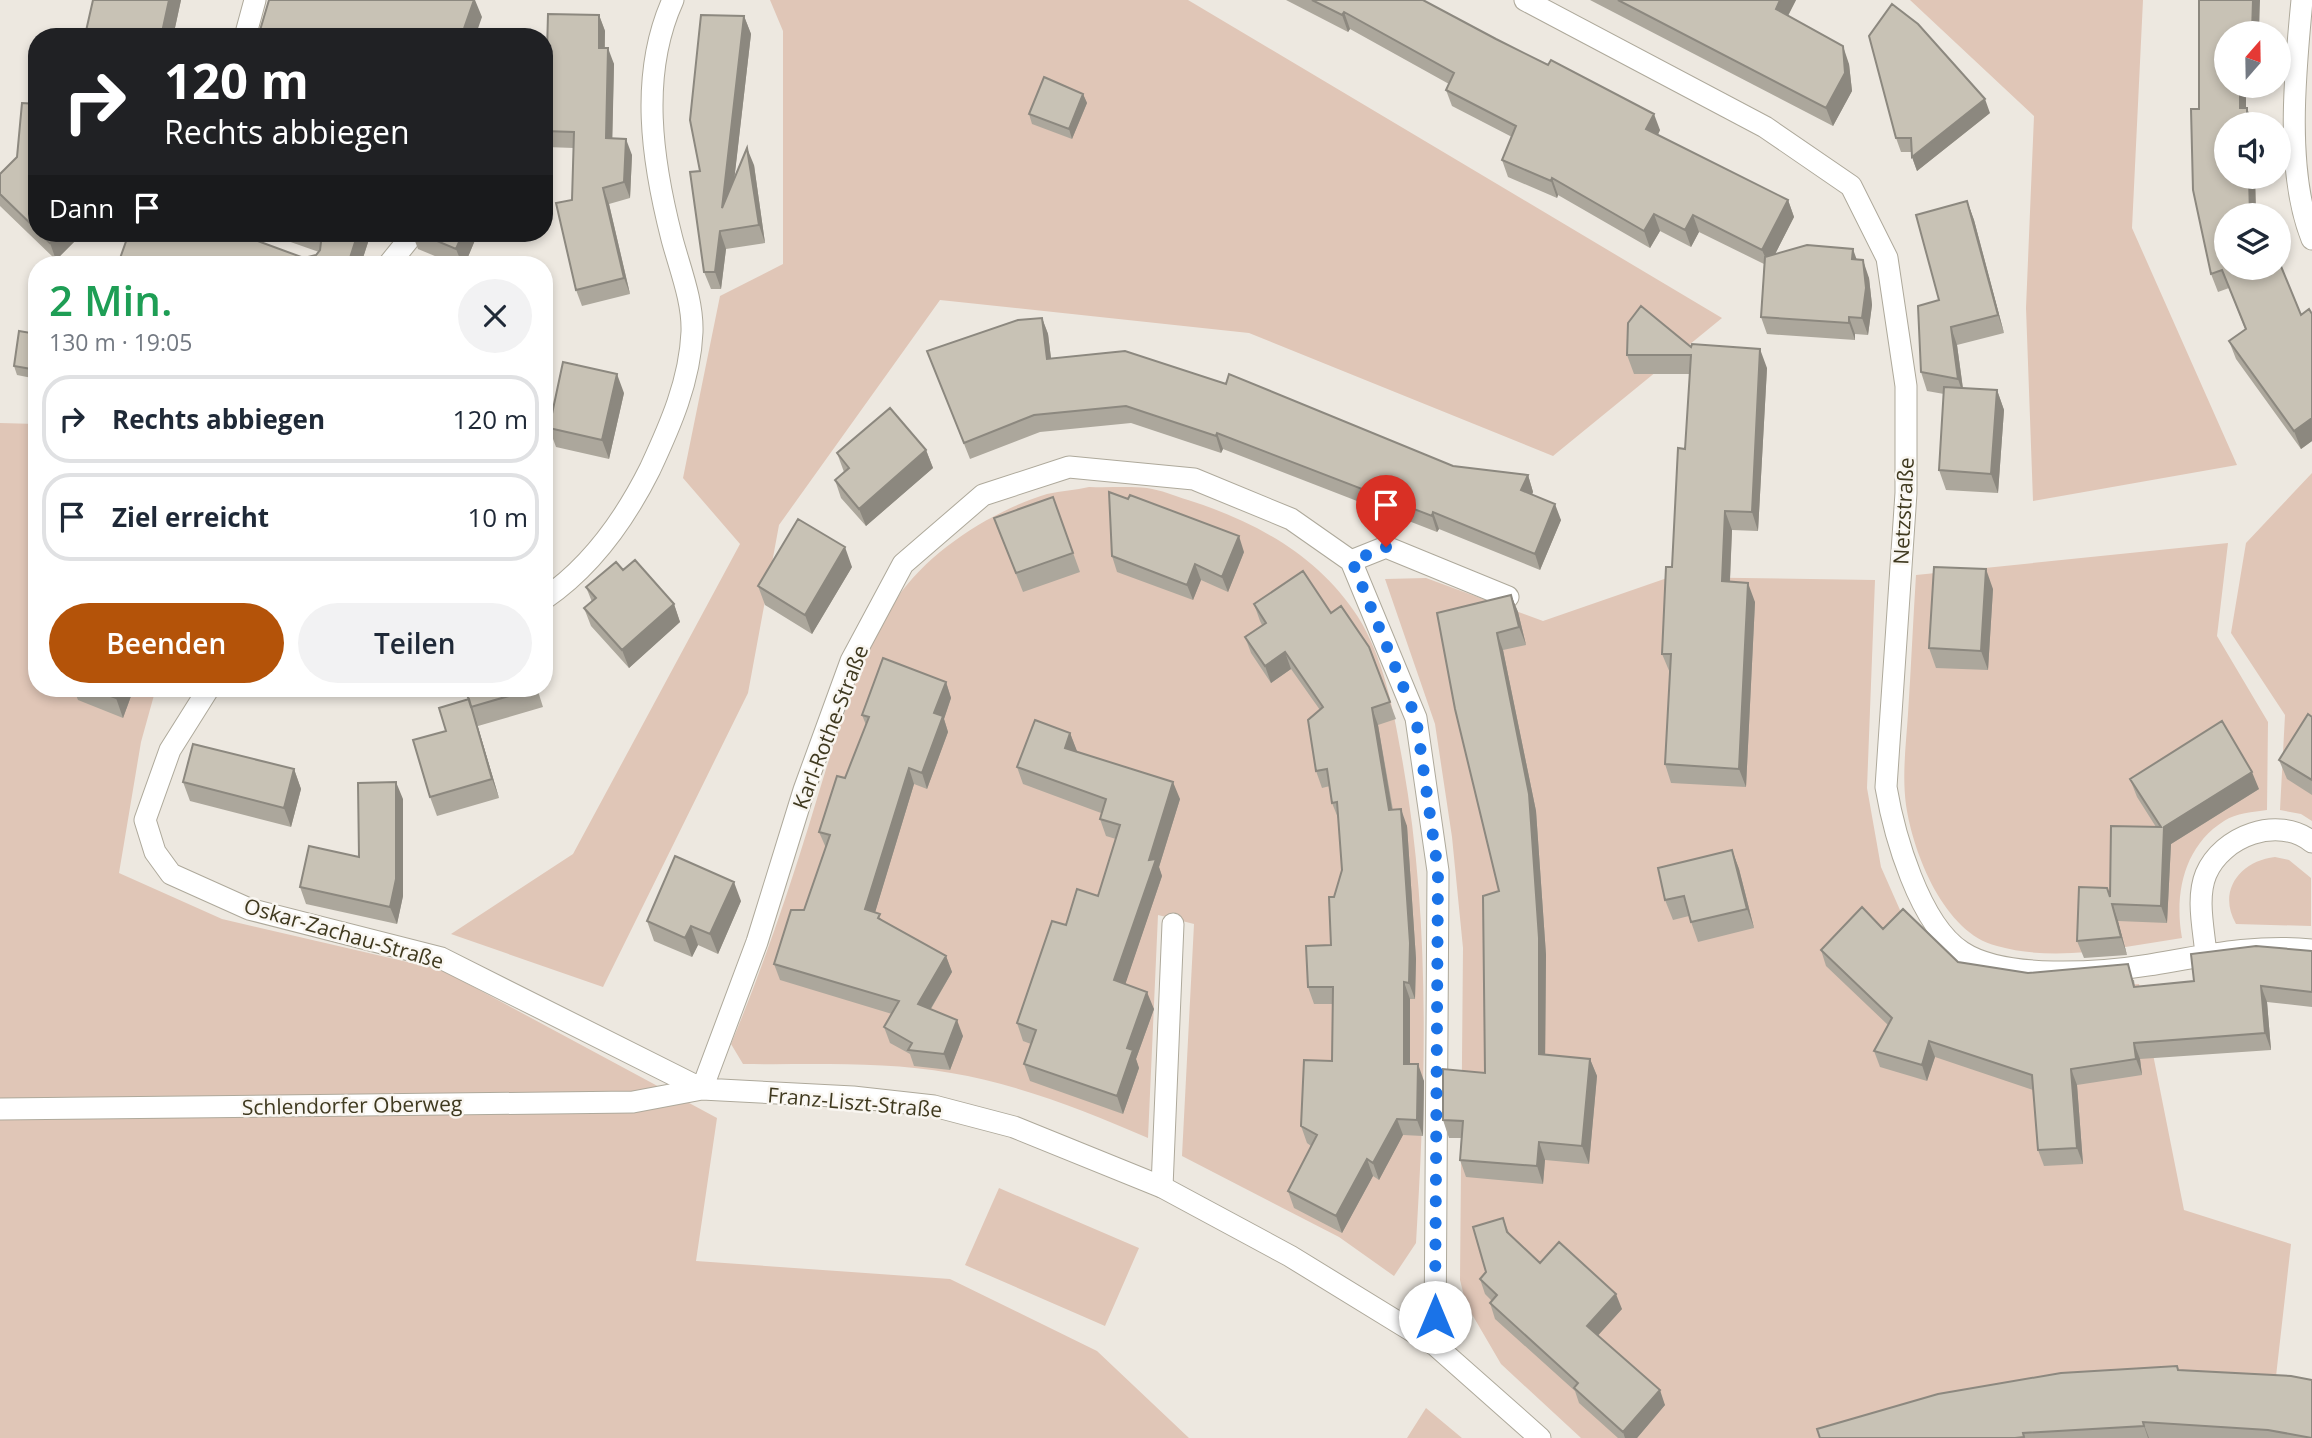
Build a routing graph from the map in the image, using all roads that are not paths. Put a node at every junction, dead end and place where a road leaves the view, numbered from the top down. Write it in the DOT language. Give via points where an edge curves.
graph roads {
  1 [pos="255,0"];
  2 [pos="673,0"];
  3 [pos="1525,0"];
  4 [pos="2302,0"];
  5 [pos="247,28"];
  6 [pos="2312,239"];
  7 [pos="407,242"];
  8 [pos="395,256"];
  9 [pos="1352,561"];
  10 [pos="553,591"];
  11 [pos="1508,597"];
  12 [pos="203,697"];
  13 [pos="2312,842"];
  14 [pos="1173,923"];
  15 [pos="2312,950"];
  16 [pos="2206,955"];
  17 [pos="702,1089"];
  18 [pos="0,1109"];
  19 [pos="1162,1187"];
  20 [pos="1435,1345"];
  21 [pos="1540,1438"];
  1 -- 5 [label="street"];
  2 -- 10 [label="street" via="659,30 651,109 655,167 688,297 692,332 688,359 674,417 638,493 596,555"];
  3 -- 16 [label="street, Netzstraße" via="1765,127 1851,186 1888,258 1906,386 1906,492 1886,787 1893,828 1912,880 1938,926 1960,951 1988,966 2029,973 2145,966"];
  4 -- 6 [label="street" via="2295,92 2300,209"];
  7 -- 8 [label="street"];
  9 -- 11 [label="street" via="1386,547"];
  9 -- 17 [label="street, Karl-Rothe-Straße" via="1291,519 1194,479 1069,467 983,495 903,564 851,662"];
  9 -- 20 [label="street" via="1416,718 1438,871"];
  12 -- 17 [label="street, Oskar-Zachau-Straße" via="170,750 145,820 155,852 171,874 249,909 441,958"];
  13 -- 16 [label="street" via="2284,831 2260,831 2238,839 2219,854 2206,874 2201,896"];
  14 -- 19 [label="street"];
  15 -- 16 [label="street, Netzstraße" via="2281,946"];
  17 -- 18 [label="street, Schlendorfer Oberweg" via="634,1102"];
  17 -- 19 [label="street, Franz-Liszt-Straße" via="934,1106 1014,1127"];
  19 -- 20 [label="street, Franz-Liszt-Straße" via="1290,1256"];
  20 -- 21 [label="street, Franz-Liszt-Straße"];
}
